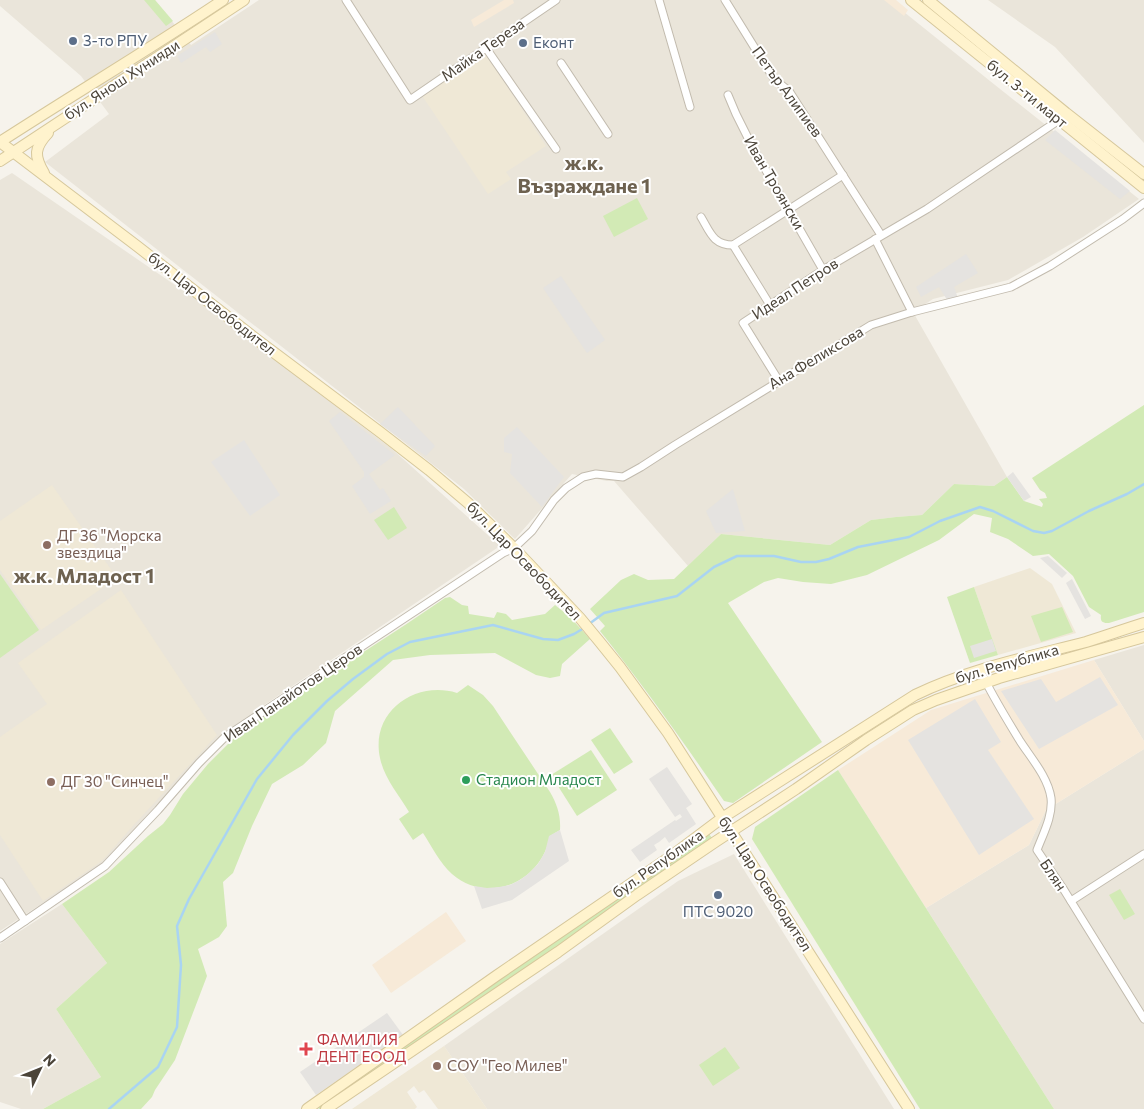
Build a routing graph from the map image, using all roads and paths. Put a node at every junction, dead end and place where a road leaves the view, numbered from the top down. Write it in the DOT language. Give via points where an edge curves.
graph roads {
  1 [pos="223,0"];
  2 [pos="244,0"];
  3 [pos="346,0"];
  4 [pos="556,0"];
  5 [pos="659,0"];
  6 [pos="725,0"];
  7 [pos="911,0"];
  8 [pos="928,0"];
  9 [pos="486,48"];
  10 [pos="561,63"];
  11 [pos="728,95"];
  12 [pos="690,107"];
  13 [pos="1059,120"];
  14 [pos="57,123"];
  15 [pos="608,134"];
  16 [pos="0,142"];
  17 [pos="556,149"];
  18 [pos="13,152"];
  19 [pos="0,161"];
  20 [pos="1144,174"];
  21 [pos="843,175"];
  22 [pos="45,176"];
  23 [pos="1144,188"];
  24 [pos="1144,203"];
  25 [pos="789,209"];
  26 [pos="701,217"];
  27 [pos="878,237"];
  28 [pos="733,245"];
  29 [pos="824,270"];
  30 [pos="770,305"];
  31 [pos="912,312"];
  32 [pos="779,381"];
  33 [pos="514,548"];
  34 [pos="1144,623"];
  35 [pos="1144,637"];
  36 [pos="980,670"];
  37 [pos="986,682"];
  38 [pos="722,818"];
  39 [pos="730,831"];
  40 [pos="1144,854"];
  41 [pos="0,882"];
  42 [pos="1070,901"];
  43 [pos="25,921"];
  44 [pos="0,938"];
  45 [pos="1144,1019"];
  46 [pos="307,1109"];
  47 [pos="326,1109"];
  48 [pos="909,1109"];
  1 -- 16 [label="street, бул. Янош Хунияди"];
  2 -- 14 [label="street, бул. Янош Хунияди"];
  3 -- 9 [label="street, Майка Тереза" via="410,100"];
  4 -- 9 [label="street, Майка Тереза"];
  5 -- 12 [label="street"];
  6 -- 21 [label="street, Петър Алипиев" via="774,79 789,91"];
  7 -- 13 [label="street, бул. 3-ти март"];
  8 -- 20 [label="street, бул. 3-ти март"];
  9 -- 17 [label="street"];
  10 -- 15 [label="street"];
  11 -- 25 [label="street, Иван Троянски" via="752,146"];
  13 -- 23 [label="street, бул. 3-ти март"];
  13 -- 27 [label="street, Идеал Петров" via="927,209"];
  14 -- 18 [label="street, бул. Янош Хунияди"];
  14 -- 22 [label="street" via="37,149 38,163"];
  16 -- 18 [label="street, бул. Цар Освободител"];
  18 -- 19 [label="street, бул. Янош Хунияди"];
  18 -- 22 [label="street, бул. Цар Освободител"];
  21 -- 25 [label="street"];
  21 -- 27 [label="street, Петър Алипиев"];
  22 -- 33 [label="street, бул. Цар Освободител" via="438,477"];
  24 -- 31 [label="street, Ана Феликсова" via="1058,261 1012,287"];
  25 -- 28 [label="street"];
  25 -- 29 [label="street, Иван Троянски"];
  26 -- 28 [label="street" via="716,241"];
  27 -- 29 [label="street, Идеал Петров"];
  27 -- 31 [label="street, Петър Алипиев"];
  28 -- 30 [label="street"];
  29 -- 30 [label="street, Идеал Петров"];
  30 -- 32 [label="street, Идеал Петров" via="743,323"];
  31 -- 32 [label="street, Ана Феликсова" via="871,325"];
  32 -- 33 [label="street, Ана Феликсова" via="623,477 596,474 574,482 554,500 532,531"];
  33 -- 38 [label="street, бул. Цар Освободител" via="580,618 620,667 668,733"];
  33 -- 43 [label="street, Иван Панайотов Церов" via="225,737 105,866"];
  34 -- 36 [label="street, бул. Република"];
  35 -- 37 [label="street, бул. Република"];
  36 -- 37 [label="street, Блян"];
  36 -- 38 [label="street, бул. Република" via="915,695"];
  37 -- 39 [label="street, бул. Република" via="913,710"];
  37 -- 42 [label="street, Блян" via="1046,782 1051,808 1037,850"];
  38 -- 39 [label="street, бул. Цар Освободител"];
  38 -- 46 [label="street, бул. Република"];
  39 -- 47 [label="street, бул. Република"];
  39 -- 48 [label="street, бул. Цар Освободител"];
  40 -- 42 [label="street"];
  41 -- 43 [label="street"];
  42 -- 45 [label="street, Блян"];
  43 -- 44 [label="street, Иван Панайотов Церов"];
}
